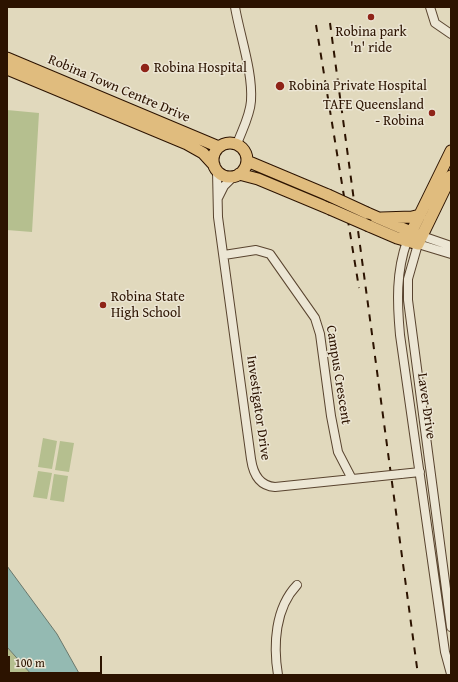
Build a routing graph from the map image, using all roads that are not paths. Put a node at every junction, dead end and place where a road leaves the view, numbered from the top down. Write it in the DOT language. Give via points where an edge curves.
graph roads {
  1 [pos="235,7"];
  2 [pos="430,7"];
  3 [pos="451,34"];
  4 [pos="7,58"];
  5 [pos="7,69"];
  6 [pos="236,144"];
  7 [pos="219,147"];
  8 [pos="451,151"];
  9 [pos="247,161"];
  10 [pos="215,168"];
  11 [pos="236,175"];
  12 [pos="451,176"];
  13 [pos="217,201"];
  14 [pos="420,215"];
  15 [pos="379,218"];
  16 [pos="415,238"];
  17 [pos="451,246"];
  18 [pos="451,254"];
  19 [pos="224,255"];
  20 [pos="344,465"];
  21 [pos="420,472"];
  22 [pos="352,479"];
  23 [pos="341,480"];
  24 [pos="297,585"];
  25 [pos="449,605"];
  26 [pos="451,627"];
  27 [pos="451,674"];
  28 [pos="278,675"];
  1 -- 6 [label="street" via="251,101 247,121"];
  2 -- 3 [label="street" via="435,23"];
  4 -- 7 [label="main road, Robina Town Centre Drive"];
  5 -- 10 [label="main road, Robina Town Centre Drive" via="187,144 203,153"];
  6 -- 7 [label="main road" via="227,143"];
  6 -- 9 [label="main road" via="245,151"];
  7 -- 10 [label="main road" via="214,155"];
  8 -- 14 [label="main road, Laver Drive"];
  9 -- 11 [label="main road" via="243,171"];
  9 -- 15 [label="main road, bridge"];
  10 -- 11 [label="main road" via="226,176"];
  10 -- 13 [label="street, Investigator Drive"];
  11 -- 13 [label="street" via="224,186"];
  11 -- 16 [label="main road, bridge" via="258,179 369,226"];
  12 -- 16 [label="main road, Laver Drive"];
  13 -- 19 [label="street, Investigator Drive"];
  14 -- 15 [label="main road"];
  14 -- 16 [label="main road, Laver Drive"];
  15 -- 16 [label="main road"];
  16 -- 17 [label="street"];
  16 -- 18 [label="street"];
  16 -- 21 [label="street, Laver Drive" via="400,269 398,306"];
  16 -- 25 [label="street, Laver Drive" via="408,279 408,300"];
  19 -- 20 [label="street, Campus Crescent" via="256,250 270,254 315,318 320,334 338,452"];
  19 -- 23 [label="street, Investigator Drive" via="255,474 264,484 271,487"];
  20 -- 22 [label="street, Campus Crescent"];
  20 -- 23 [label="street"];
  21 -- 22 [label="street, Investigator Drive, bridge"];
  21 -- 27 [label="street, Laver Drive" via="445,652"];
  22 -- 23 [label="street, Investigator Drive"];
  24 -- 28 [label="street" via="287,595 278,625 275,656"];
  25 -- 26 [label="street, Laver Drive"];
}
